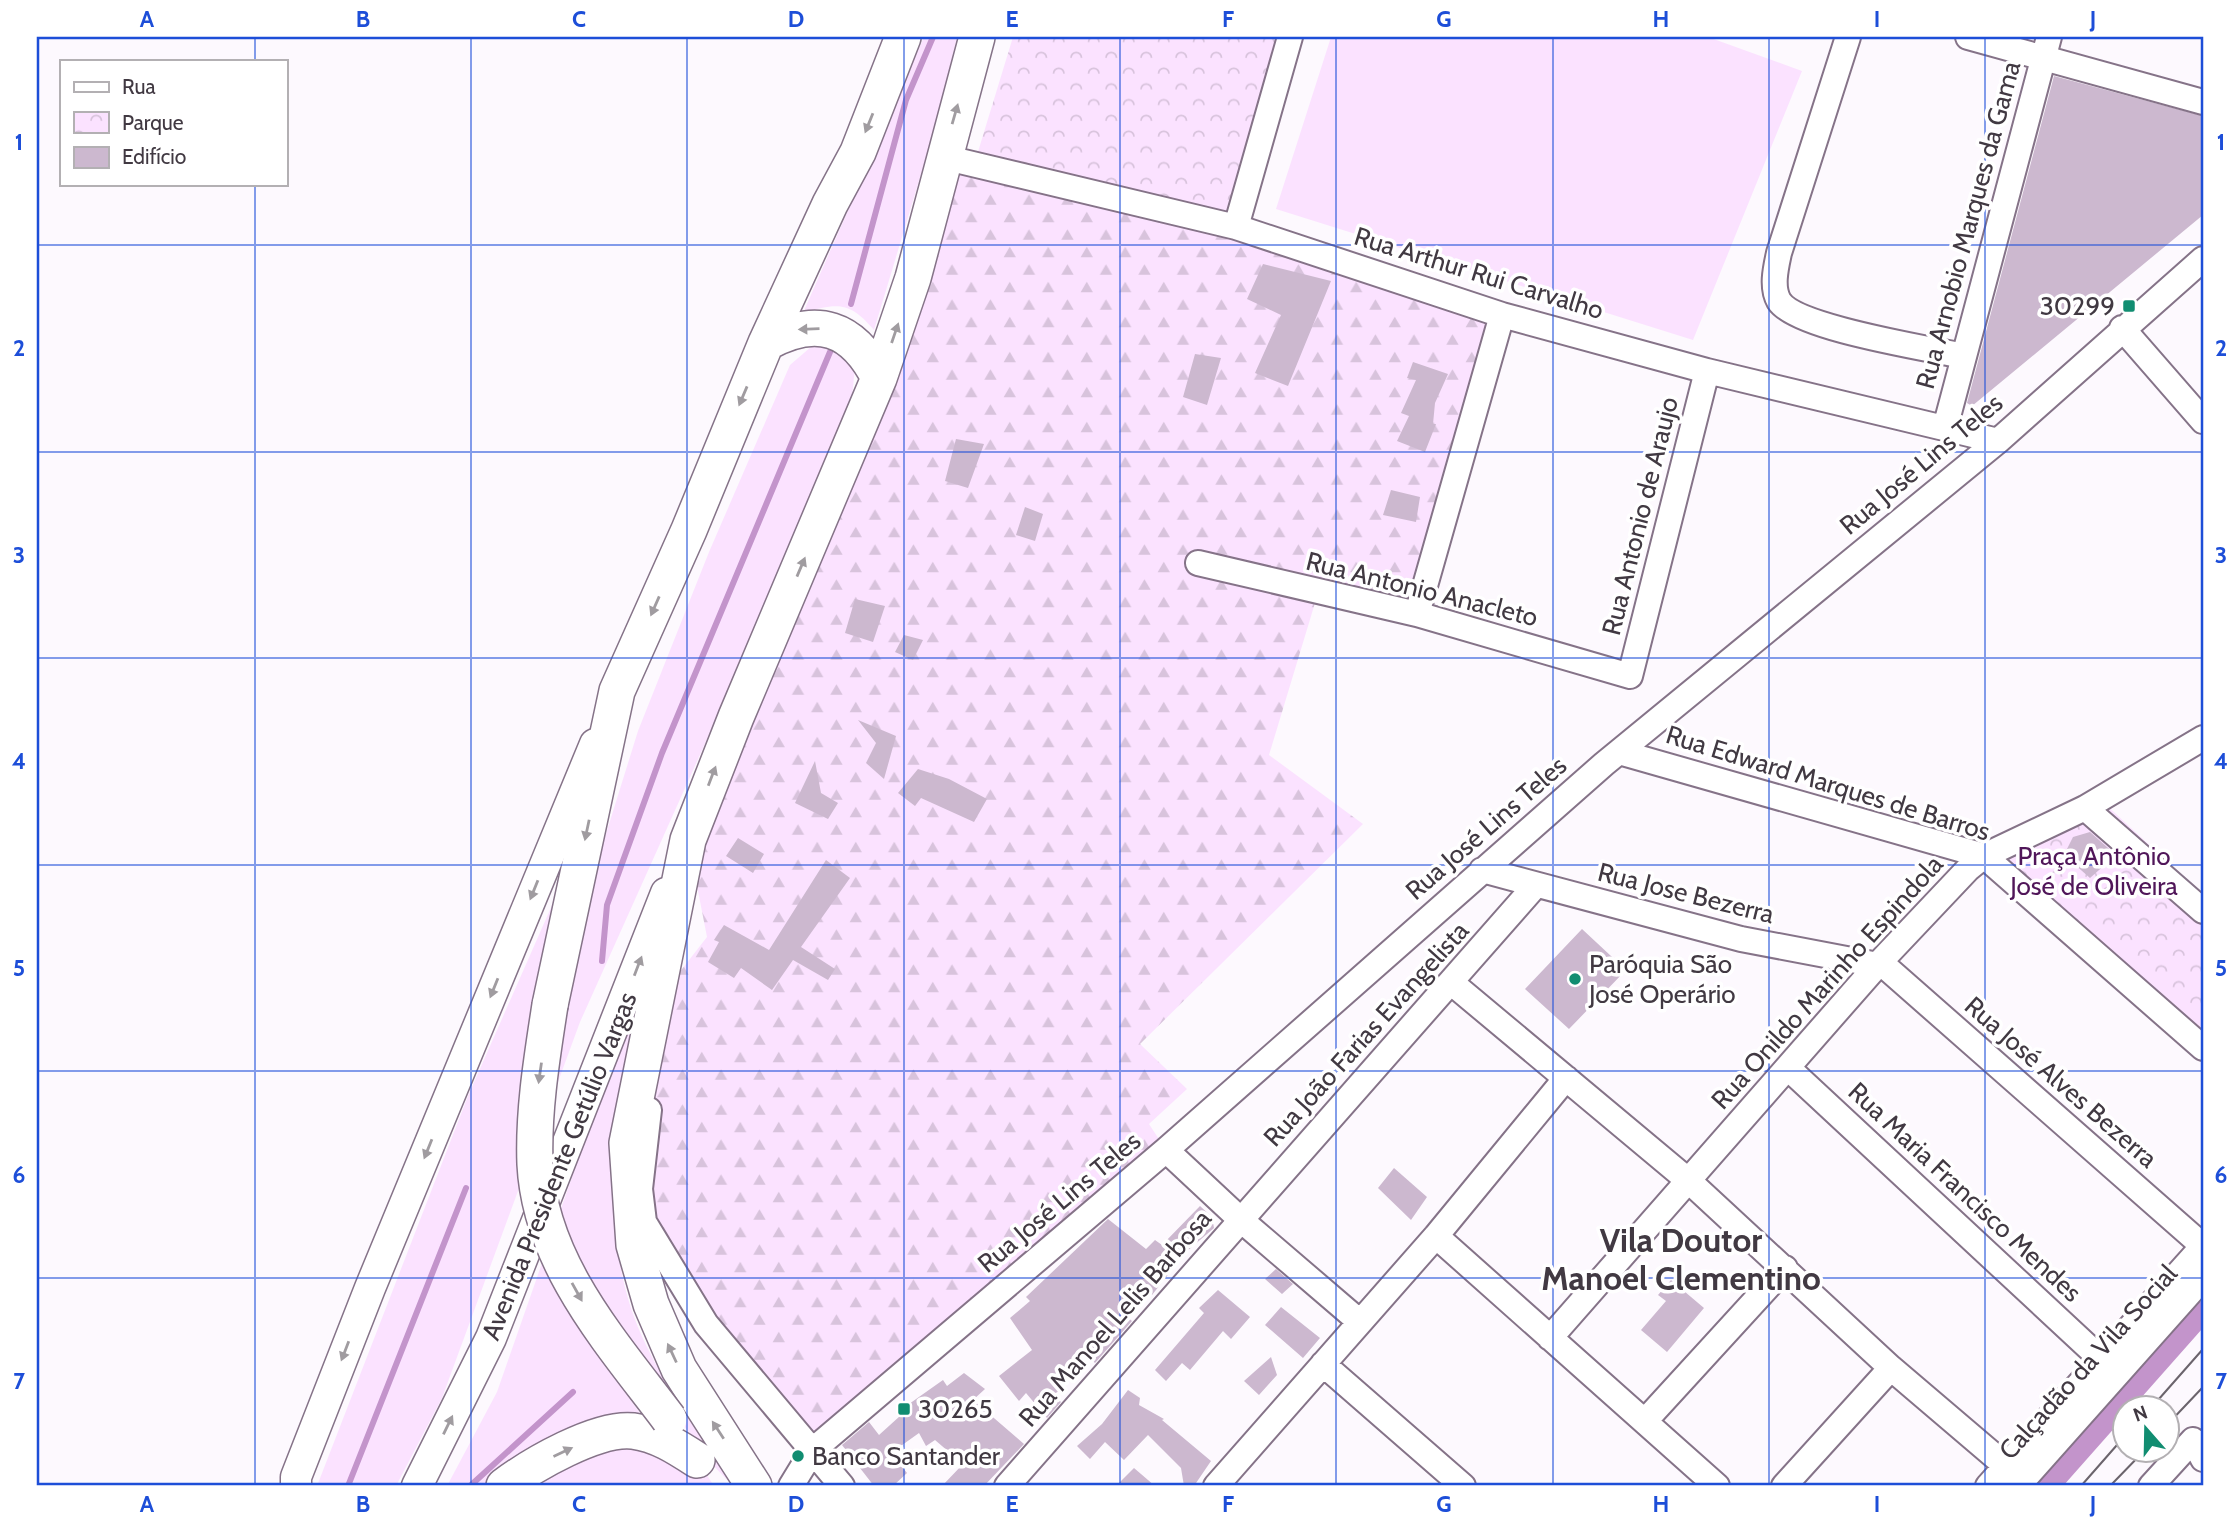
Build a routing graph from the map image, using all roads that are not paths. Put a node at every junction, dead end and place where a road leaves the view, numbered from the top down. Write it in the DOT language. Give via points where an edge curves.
graph roads {
  1 [pos="903,37"];
  2 [pos="977,37"];
  3 [pos="1290,37"];
  4 [pos="1848,37"];
  5 [pos="1968,37"];
  6 [pos="2046,46"];
  7 [pos="2203,102"];
  8 [pos="943,158"];
  9 [pos="1236,227"];
  10 [pos="2201,266"];
  11 [pos="1502,315"];
  12 [pos="2122,328"];
  13 [pos="766,343"];
  14 [pos="1963,356"];
  15 [pos="1707,371"];
  16 [pos="879,379"];
  17 [pos="2203,421"];
  18 [pos="1945,428"];
  19 [pos="1998,440"];
  20 [pos="1198,563"];
  21 [pos="1417,614"];
  22 [pos="1630,676"];
  23 [pos="617,691"];
  24 [pos="2203,737"];
  25 [pos="1619,752"];
  26 [pos="2085,808"];
  27 [pos="688,840"];
  28 [pos="1984,856"];
  29 [pos="1482,870"];
  30 [pos="1535,886"];
  31 [pos="2203,911"];
  32 [pos="1879,964"];
  33 [pos="1453,984"];
  34 [pos="654,1005"];
  35 [pos="2203,1048"];
  36 [pos="1788,1068"];
  37 [pos="1566,1078"];
  38 [pos="1166,1150"];
  39 [pos="1690,1182"];
  40 [pos="1241,1220"];
  41 [pos="1436,1236"];
  42 [pos="2203,1246"];
  43 [pos="1785,1268"];
  44 [pos="2203,1278"];
  45 [pos="1360,1322"];
  46 [pos="1550,1338"];
  47 [pos="2101,1359"];
  48 [pos="1323,1364"];
  49 [pos="1891,1368"];
  50 [pos="1645,1421"];
  51 [pos="813,1450"];
  52 [pos="2202,1454"];
  53 [pos="723,1475"];
  54 [pos="2012,1476"];
  55 [pos="839,1482"];
  56 [pos="295,1483"];
  57 [pos="1219,1485"];
  58 [pos="417,1486"];
  59 [pos="504,1486"];
  60 [pos="791,1486"];
  61 [pos="806,1486"];
  62 [pos="1007,1486"];
  63 [pos="1463,1486"];
  64 [pos="1717,1486"];
  65 [pos="1784,1486"];
  66 [pos="1988,1486"];
  67 [pos="2151,1486"];
  68 [pos="2167,1486"];
  1 -- 13 [label="highway, one-way" via="858,152"];
  8 -- 2 [label="highway, one-way"];
  3 -- 9 [label="street"];
  4 -- 14 [label="street" via="1779,253 1775,287 1779,300 1789,311 1825,326"];
  5 -- 6 [label="street"];
  6 -- 7 [label="street"];
  6 -- 14 [label="street, Rua Arnobio Marques da Gama"];
  8 -- 9 [label="street, Rua Arthur Rui Carvalho"];
  16 -- 8 [label="highway, one-way" via="913,278"];
  9 -- 11 [label="street, Rua Arthur Rui Carvalho"];
  10 -- 12 [label="street, Rua José Lins Teles"];
  11 -- 15 [label="street, Rua Arthur Rui Carvalho"];
  11 -- 21 [label="street"];
  12 -- 17 [label="street"];
  12 -- 19 [label="street, Rua José Lins Teles"];
  16 -- 13 [label="highway, one-way" via="861,347 835,331 800,329"];
  13 -- 23 [label="highway, one-way"];
  14 -- 18 [label="street, Rua Arnobio Marques da Gama"];
  15 -- 18 [label="street, Rua Arthur Rui Carvalho"];
  15 -- 22 [label="street, Rua Antonio de Araujo"];
  27 -- 16 [label="highway, one-way"];
  18 -- 19 [label="street, Rua Arthur Rui Carvalho"];
  19 -- 25 [label="street, Rua José Lins Teles"];
  20 -- 21 [label="street, Rua Antonio Anacleto"];
  21 -- 22 [label="street, Rua Antonio Anacleto"];
  23 -- 53 [label="highway, one-way, bridge" via="550,1005 537,1094 535,1165 551,1237 586,1306 669,1419"];
  23 -- 56 [label="main road, one-way" via="370,1288"];
  24 -- 26 [label="street, Rua Onildo Marinho Espindola"];
  25 -- 28 [label="street, Rua Edward Marques de Barros"];
  25 -- 29 [label="street, Rua José Lins Teles"];
  26 -- 28 [label="street, Rua Onildo Marinho Espindola"];
  26 -- 31 [label="street"];
  27 -- 34 [label="highway"];
  58 -- 27 [label="main road, Avenida Presidente Getúlio Vargas, one-way" via="491,1338"];
  28 -- 32 [label="street, Rua Onildo Marinho Espindola" via="1949,886"];
  28 -- 35 [label="street, Rua Edward Marques de Barros"];
  29 -- 30 [label="street, Rua Jose Bezerra"];
  29 -- 38 [label="street, Rua José Lins Teles"];
  30 -- 32 [label="street, Rua Jose Bezerra" via="1741,939"];
  30 -- 33 [label="street, Rua João Farias Evangelista"];
  32 -- 36 [label="street, Rua Onildo Marinho Espindola"];
  32 -- 42 [label="street, Rua José Alves Bezerra"];
  33 -- 37 [label="street"];
  33 -- 40 [label="street, Rua João Farias Evangelista"];
  34 -- 51 [label="street" via="653,1079 640,1189 645,1222 706,1324"];
  53 -- 34 [label="highway, one-way" via="651,1304 634,1245 627,1143"];
  36 -- 39 [label="street, Rua Onildo Marinho Espindola"];
  36 -- 47 [label="street, Rua Maria Francisco Mendes"];
  37 -- 39 [label="street"];
  37 -- 41 [label="street"];
  38 -- 40 [label="street"];
  38 -- 51 [label="street, Rua José Lins Teles"];
  39 -- 43 [label="street"];
  39 -- 46 [label="street, Rua Onildo Marinho Espindola"];
  40 -- 45 [label="street"];
  40 -- 62 [label="street, Rua Manoel Lelis Barbosa"];
  41 -- 45 [label="street"];
  41 -- 46 [label="street"];
  42 -- 47 [label="street"];
  43 -- 49 [label="street"];
  43 -- 50 [label="street"];
  44 -- 54 [label="street, Calçadão da Vila Social"];
  45 -- 48 [label="street"];
  46 -- 50 [label="street"];
  47 -- 54 [label="street"];
  48 -- 57 [label="street"];
  48 -- 63 [label="street"];
  49 -- 54 [label="street"];
  49 -- 65 [label="street"];
  50 -- 64 [label="street"];
  51 -- 55 [label="street"];
  51 -- 60 [label="street, Rua José Lins Teles"];
  52 -- 67 [label="street" via="2193,1440"];
  52 -- 68 [label="street"];
  59 -- 53 [label="highway, one-way" via="555,1455 619,1432 663,1440"];
  54 -- 66 [label="street"];
  55 -- 61 [label="street" via="813,1480"];
}
